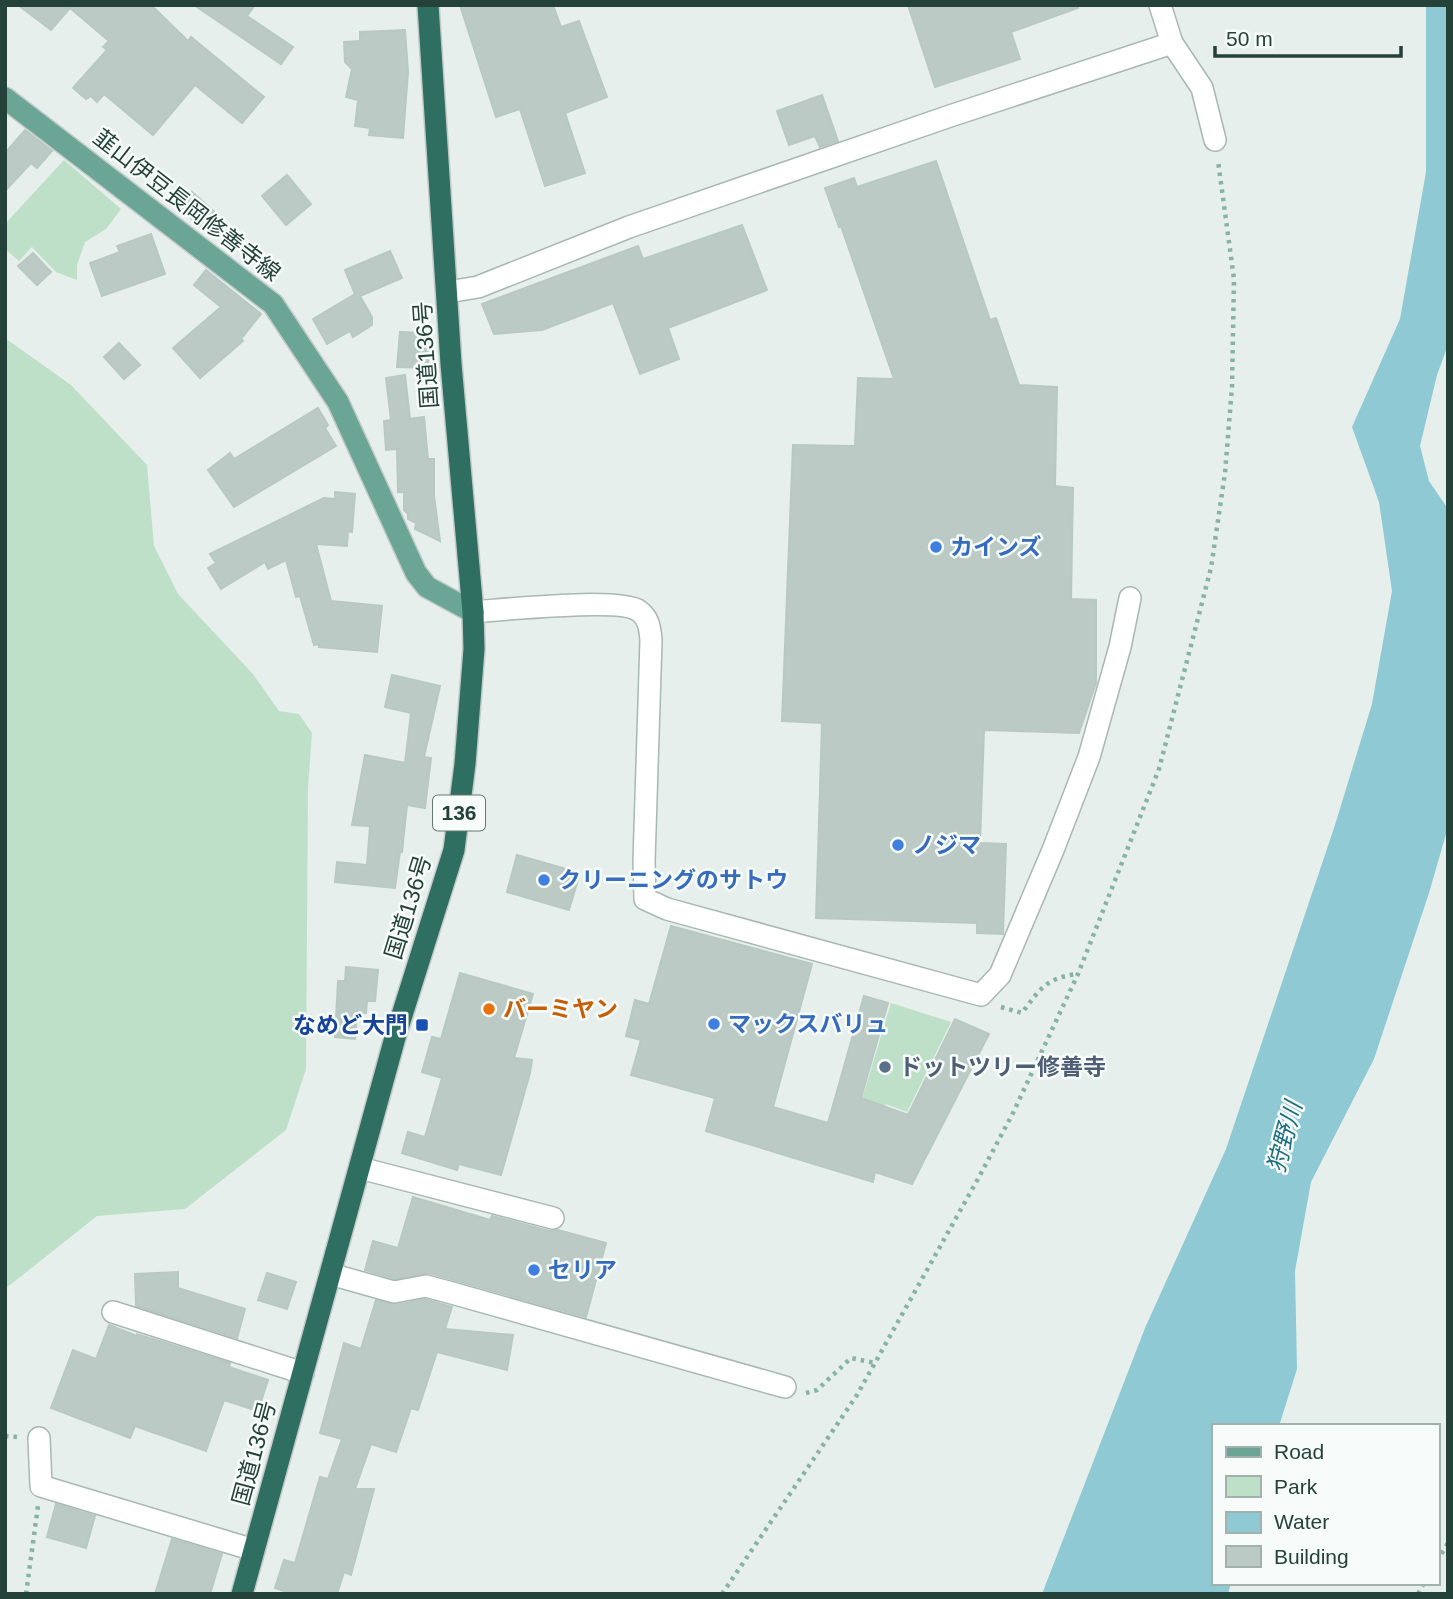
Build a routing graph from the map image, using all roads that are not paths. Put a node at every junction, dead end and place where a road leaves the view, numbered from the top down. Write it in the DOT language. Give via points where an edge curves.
graph roads {
  1 [pos="428,5"];
  2 [pos="1160,5"];
  3 [pos="1172,43"];
  4 [pos="5,98"];
  5 [pos="1215,140"];
  6 [pos="448,292"];
  7 [pos="1130,598"];
  8 [pos="473,612"];
  9 [pos="360,1168"];
  10 [pos="553,1219"];
  11 [pos="330,1274"];
  12 [pos="113,1312"];
  13 [pos="303,1373"];
  14 [pos="785,1387"];
  15 [pos="39,1438"];
  16 [pos="254,1550"];
  17 [pos="242,1594"];
  1 -- 6 [label="highway, 国道136号 / 136"];
  2 -- 3 [label="street"];
  3 -- 5 [label="street" via="1202,88"];
  3 -- 6 [label="street" via="629,227 478,287"];
  4 -- 8 [label="main road, 韮山伊豆長岡修善寺線" via="272,304 338,402 416,573 427,587"];
  6 -- 8 [label="highway, 国道136号 / 136"];
  7 -- 8 [label="street" via="1089,757 1000,975 981,995 667,909 645,899 652,640 648,621 638,610 610,604"];
  8 -- 9 [label="highway, 国道136号 / 136" via="465,764 454,850"];
  9 -- 10 [label="street"];
  9 -- 11 [label="highway, 国道136号 / 136"];
  11 -- 13 [label="highway, 国道136号 / 136"];
  11 -- 14 [label="street" via="394,1292 426,1286"];
  12 -- 13 [label="street"];
  13 -- 16 [label="highway, 国道136号 / 136"];
  15 -- 16 [label="street" via="41,1484"];
  16 -- 17 [label="highway, 国道136号 / 136"];
}
